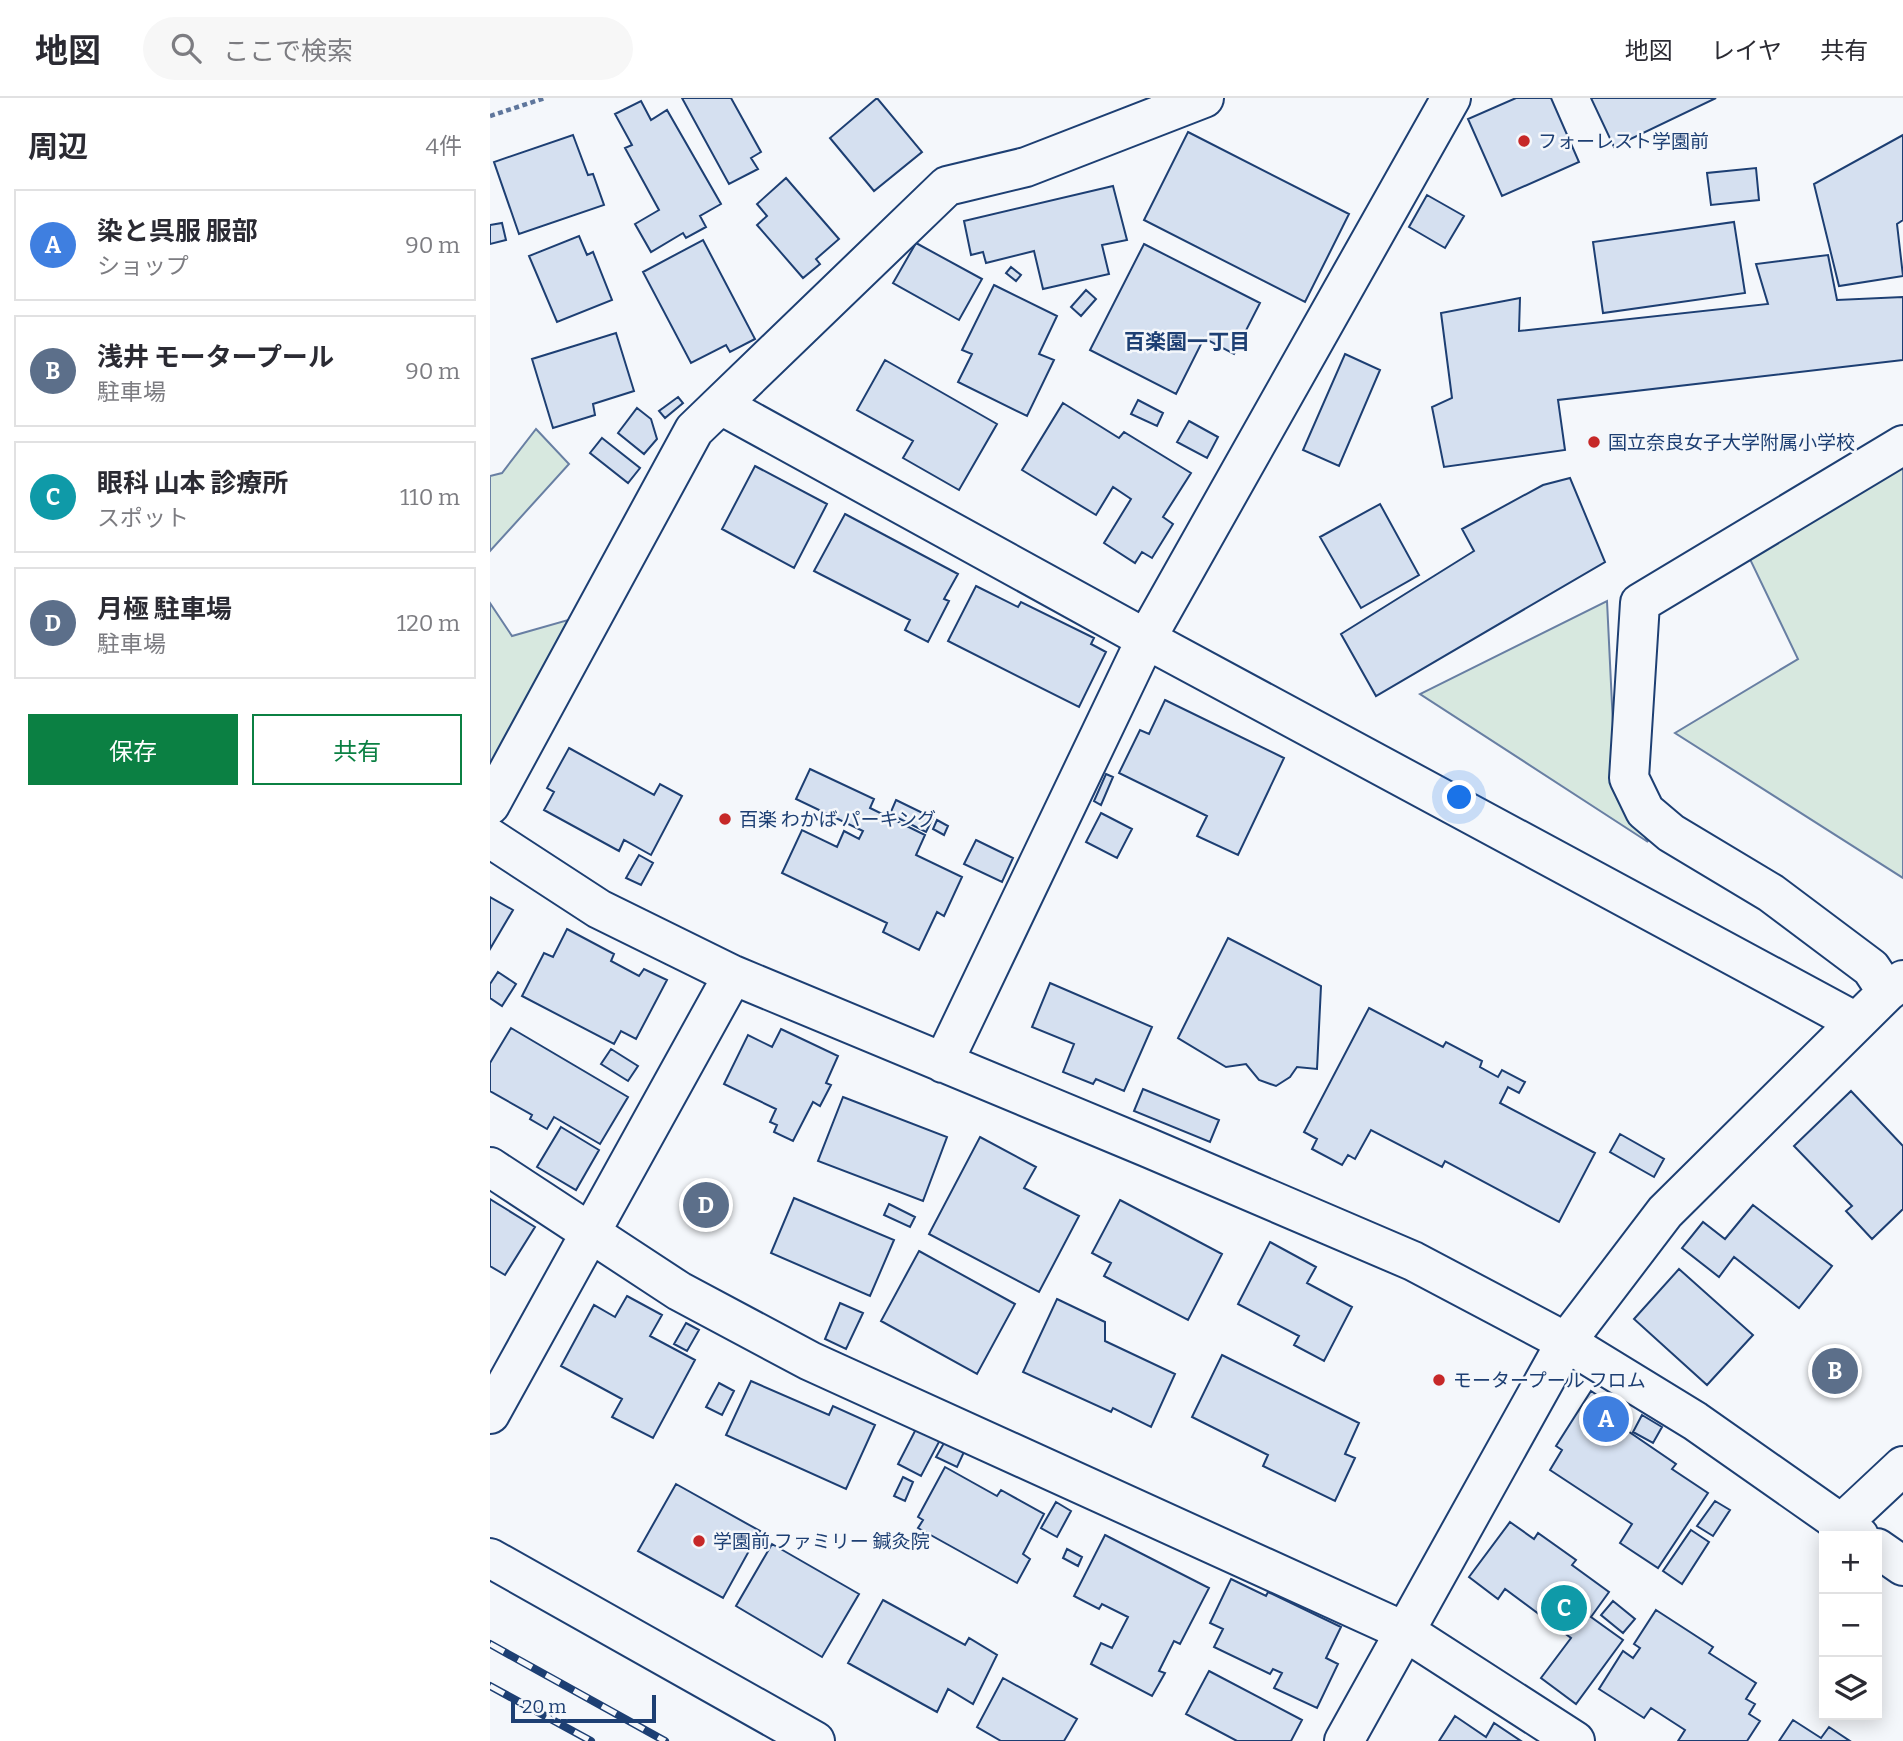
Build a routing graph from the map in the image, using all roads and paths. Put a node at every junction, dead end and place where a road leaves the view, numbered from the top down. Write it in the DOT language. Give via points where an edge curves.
graph roads {
  1 [pos="545,98"];
  2 [pos="1204,98"];
  3 [pos="1451,98"];
  4 [pos="490,116"];
  5 [pos="721,405"];
  6 [pos="1903,445"];
  7 [pos="1146,639"];
  8 [pos="490,805"];
  9 [pos="490,838"];
  10 [pos="733,975"];
  11 [pos="1895,986"];
  12 [pos="1856,1022"];
  13 [pos="943,1063"];
  14 [pos="490,1167"];
  15 [pos="589,1232"];
  16 [pos="1566,1342"];
  17 [pos="490,1414"];
  18 [pos="1903,1466"];
  19 [pos="1850,1530"];
  20 [pos="1882,1551"];
  21 [pos="490,1558"];
  22 [pos="1903,1566"];
  23 [pos="1406,1632"];
  24 [pos="815,1741"];
  25 [pos="1344,1741"];
  26 [pos="1575,1741"];
  1 -- 4 [label="path"];
  2 -- 5 [label="street" via="1026,167 947,186"];
  3 -- 7 [label="street"];
  5 -- 7 [label="street"];
  5 -- 8 [label="street" via="694,430"];
  6 -- 11 [label="street" via="1640,603 1629,778 1645,811 1671,833 1782,902"];
  7 -- 12 [label="street"];
  7 -- 13 [label="street"];
  9 -- 10 [label="street" via="599,909"];
  10 -- 13 [label="street"];
  10 -- 15 [label="street"];
  11 -- 12 [label="street"];
  12 -- 16 [label="street" via="1665,1212"];
  13 -- 16 [label="street" via="1413,1261"];
  14 -- 15 [label="street"];
  15 -- 17 [label="street"];
  15 -- 23 [label="street" via="679,1291 810,1362"];
  16 -- 19 [label="street" via="1695,1421"];
  16 -- 23 [label="street"];
  18 -- 19 [label="street"];
  20 -- 22 [label="street"];
  21 -- 24 [label="street"];
  23 -- 25 [label="street"];
  23 -- 26 [label="street"];
}
